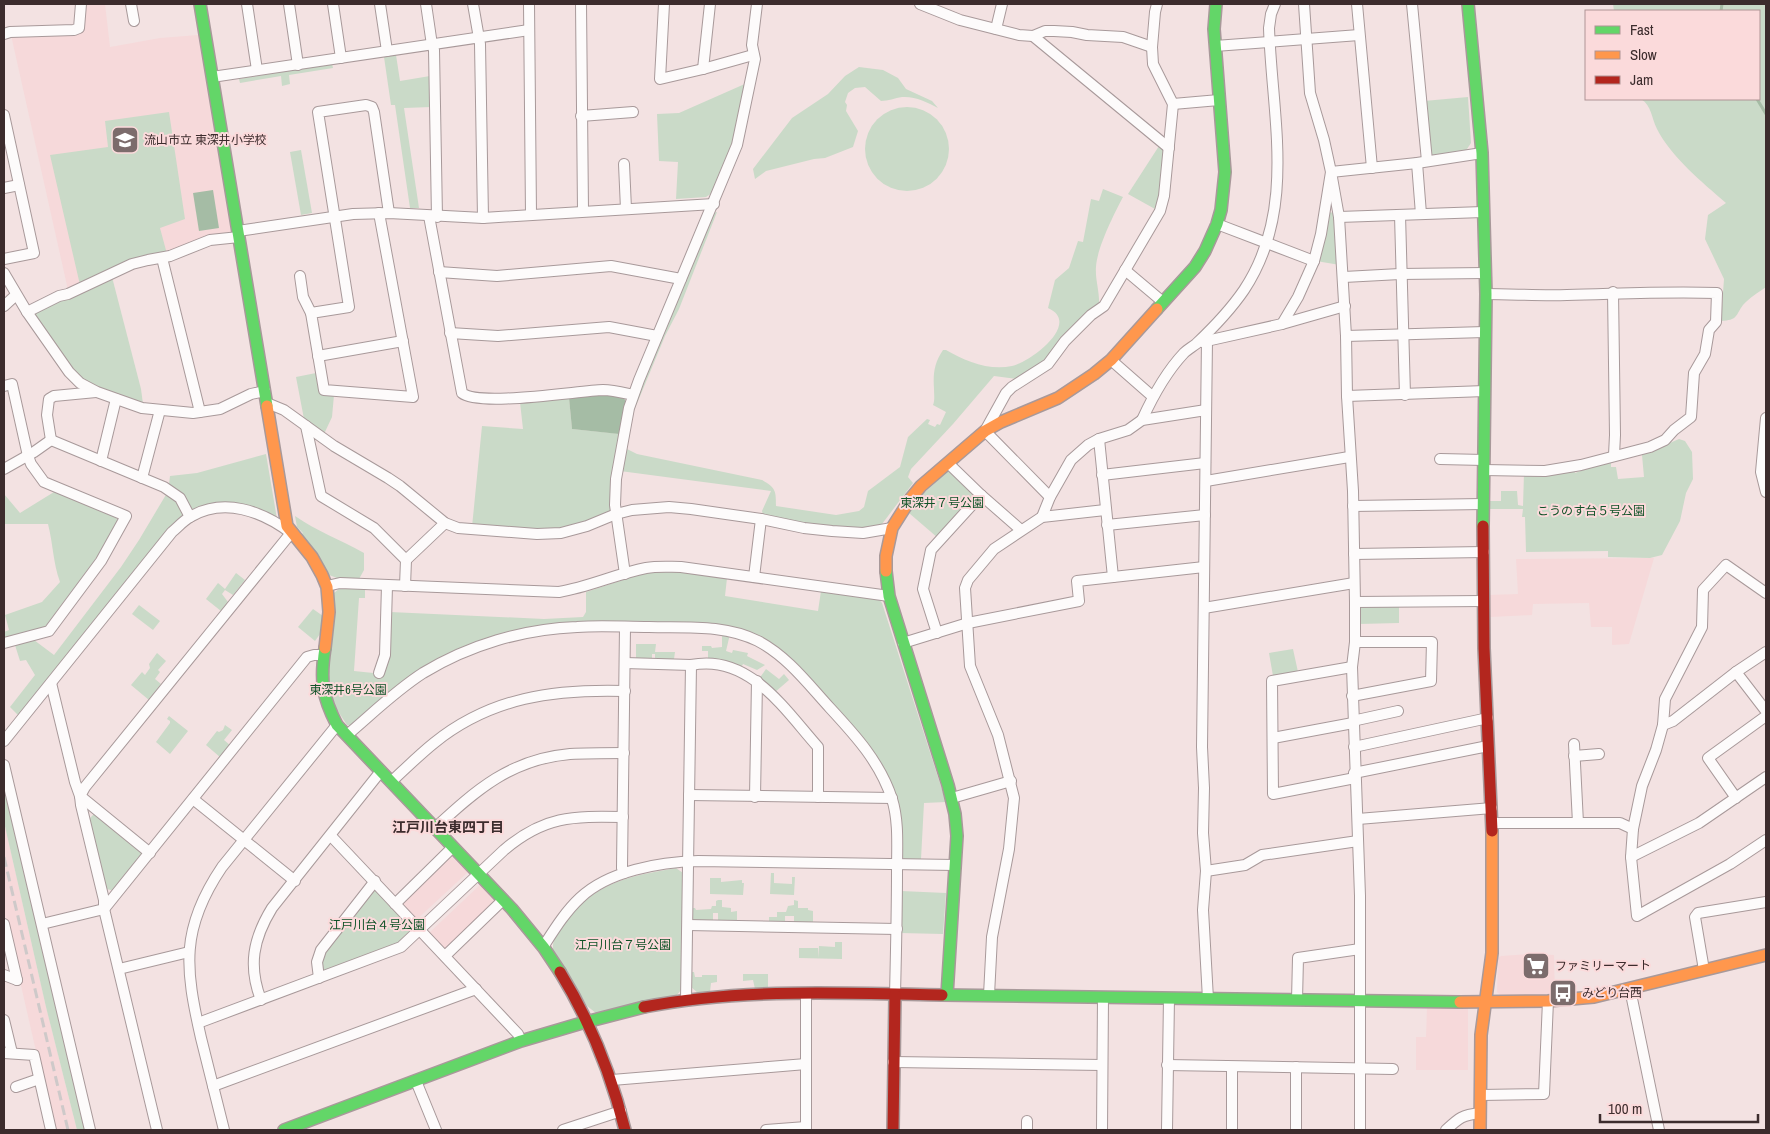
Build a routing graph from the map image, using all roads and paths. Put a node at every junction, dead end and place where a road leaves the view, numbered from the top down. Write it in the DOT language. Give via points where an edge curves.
graph roads {
  1 [pos="81,4"];
  2 [pos="131,4"];
  3 [pos="200,4"];
  4 [pos="247,4"];
  5 [pos="289,4"];
  6 [pos="333,4"];
  7 [pos="380,4"];
  8 [pos="426,4"];
  9 [pos="473,4"];
  10 [pos="529,4"];
  11 [pos="581,4"];
  12 [pos="664,4"];
  13 [pos="710,4"];
  14 [pos="758,4"];
  15 [pos="920,4"];
  16 [pos="1002,4"];
  17 [pos="1157,4"];
  18 [pos="1216,4"];
  19 [pos="1275,4"];
  20 [pos="1304,4"];
  21 [pos="1357,4"];
  22 [pos="1412,4"];
  23 [pos="1468,4"];
  24 [pos="134,21"];
  25 [pos="996,29"];
  26 [pos="529,30"];
  27 [pos="4,34"];
  28 [pos="1360,34"];
  29 [pos="1033,36"];
  30 [pos="478,38"];
  31 [pos="1306,38"];
  32 [pos="1269,42"];
  33 [pos="432,45"];
  34 [pos="1215,46"];
  35 [pos="1152,47"];
  36 [pos="387,51"];
  37 [pos="753,54"];
  38 [pos="341,58"];
  39 [pos="298,65"];
  40 [pos="703,69"];
  41 [pos="257,70"];
  42 [pos="212,77"];
  43 [pos="1219,100"];
  44 [pos="1173,104"];
  45 [pos="633,112"];
  46 [pos="4,115"];
  47 [pos="581,116"];
  48 [pos="6,132"];
  49 [pos="1169,148"];
  50 [pos="1482,153"];
  51 [pos="1422,162"];
  52 [pos="624,164"];
  53 [pos="1372,168"];
  54 [pos="1331,172"];
  55 [pos="19,185"];
  56 [pos="4,188"];
  57 [pos="714,204"];
  58 [pos="626,209"];
  59 [pos="582,211"];
  60 [pos="1483,212"];
  61 [pos="384,213"];
  62 [pos="1421,214"];
  63 [pos="531,215"];
  64 [pos="1400,215"];
  65 [pos="334,216"];
  66 [pos="433,216"];
  67 [pos="1339,217"];
  68 [pos="483,218"];
  69 [pos="1217,224"];
  70 [pos="238,234"];
  71 [pos="1268,243"];
  72 [pos="162,258"];
  73 [pos="4,259"];
  74 [pos="1314,260"];
  75 [pos="1126,270"];
  76 [pos="438,272"];
  77 [pos="1485,272"];
  78 [pos="4,273"];
  79 [pos="1400,274"];
  80 [pos="300,276"];
  81 [pos="1344,278"];
  82 [pos="681,279"];
  83 [pos="1613,292"];
  84 [pos="1486,294"];
  85 [pos="16,295"];
  86 [pos="1163,302"];
  87 [pos="4,306"];
  88 [pos="1345,306"];
  89 [pos="27,312"];
  90 [pos="311,313"];
  91 [pos="1282,324"];
  92 [pos="1485,332"];
  93 [pos="450,334"];
  94 [pos="1403,334"];
  95 [pos="658,336"];
  96 [pos="1346,336"];
  97 [pos="1207,340"];
  98 [pos="403,341"];
  99 [pos="1196,343"];
  100 [pos="318,356"];
  101 [pos="1111,360"];
  102 [pos="4,386"];
  103 [pos="265,391"];
  104 [pos="1485,391"];
  105 [pos="97,392"];
  106 [pos="634,395"];
  107 [pos="1405,395"];
  108 [pos="1152,396"];
  109 [pos="1347,396"];
  110 [pos="116,399"];
  111 [pos="267,403"];
  112 [pos="160,410"];
  113 [pos="1206,410"];
  114 [pos="200,412"];
  115 [pos="1766,418"];
  116 [pos="1142,420"];
  117 [pos="306,426"];
  118 [pos="985,431"];
  119 [pos="1099,439"];
  120 [pos="51,440"];
  121 [pos="1614,455"];
  122 [pos="28,456"];
  123 [pos="1350,457"];
  124 [pos="1440,459"];
  125 [pos="101,461"];
  126 [pos="948,463"];
  127 [pos="1205,463"];
  128 [pos="1484,465"];
  129 [pos="4,469"];
  130 [pos="1102,475"];
  131 [pos="142,478"];
  132 [pos="1206,481"];
  133 [pos="1766,490"];
  134 [pos="981,495"];
  135 [pos="1050,497"];
  136 [pos="1483,504"];
  137 [pos="1353,506"];
  138 [pos="1106,510"];
  139 [pos="616,514"];
  140 [pos="1205,515"];
  141 [pos="190,517"];
  142 [pos="1042,517"];
  143 [pos="761,518"];
  144 [pos="445,523"];
  145 [pos="1107,525"];
  146 [pos="892,528"];
  147 [pos="1021,530"];
  148 [pos="290,532"];
  149 [pos="1484,552"];
  150 [pos="1354,554"];
  151 [pos="406,560"];
  152 [pos="1204,567"];
  153 [pos="625,574"];
  154 [pos="1113,576"];
  155 [pos="754,577"];
  156 [pos="1354,583"];
  157 [pos="326,586"];
  158 [pos="387,586"];
  159 [pos="405,586"];
  160 [pos="1766,592"];
  161 [pos="889,596"];
  162 [pos="1484,601"];
  163 [pos="1355,602"];
  164 [pos="1204,608"];
  165 [pos="968,623"];
  166 [pos="625,627"];
  167 [pos="937,633"];
  168 [pos="1355,642"];
  169 [pos="4,643"];
  170 [pos="903,643"];
  171 [pos="1766,652"];
  172 [pos="324,655"];
  173 [pos="625,663"];
  174 [pos="691,665"];
  175 [pos="1352,668"];
  176 [pos="1736,672"];
  177 [pos="379,674"];
  178 [pos="757,681"];
  179 [pos="51,683"];
  180 [pos="625,691"];
  181 [pos="1352,696"];
  182 [pos="1398,711"];
  183 [pos="1766,712"];
  184 [pos="1766,716"];
  185 [pos="1488,718"];
  186 [pos="1353,723"];
  187 [pos="337,725"];
  188 [pos="1663,725"];
  189 [pos="347,735"];
  190 [pos="1273,738"];
  191 [pos="4,741"];
  192 [pos="1574,744"];
  193 [pos="1354,746"];
  194 [pos="1488,746"];
  195 [pos="624,753"];
  196 [pos="1599,754"];
  197 [pos="1574,756"];
  198 [pos="4,764"];
  199 [pos="381,771"];
  200 [pos="1355,776"];
  201 [pos="1766,778"];
  202 [pos="1011,781"];
  203 [pos="391,782"];
  204 [pos="689,795"];
  205 [pos="80,796"];
  206 [pos="755,797"];
  207 [pos="818,797"];
  208 [pos="892,798"];
  209 [pos="952,798"];
  210 [pos="1736,798"];
  211 [pos="193,799"];
  212 [pos="1492,808"];
  213 [pos="622,817"];
  214 [pos="1358,819"];
  215 [pos="1492,823"];
  216 [pos="1578,824"];
  217 [pos="435,828"];
  218 [pos="1633,830"];
  219 [pos="331,836"];
  220 [pos="244,839"];
  221 [pos="1766,840"];
  222 [pos="1358,841"];
  223 [pos="452,847"];
  224 [pos="150,852"];
  225 [pos="1631,857"];
  226 [pos="689,861"];
  227 [pos="897,864"];
  228 [pos="955,865"];
  229 [pos="1206,871"];
  230 [pos="624,873"];
  231 [pos="478,874"];
  232 [pos="294,881"];
  233 [pos="375,881"];
  234 [pos="503,900"];
  235 [pos="1766,902"];
  236 [pos="395,904"];
  237 [pos="104,909"];
  238 [pos="4,924"];
  239 [pos="42,924"];
  240 [pos="688,925"];
  241 [pos="897,929"];
  242 [pos="420,930"];
  243 [pos="543,947"];
  244 [pos="1360,948"];
  245 [pos="189,952"];
  246 [pos="1766,954"];
  247 [pos="445,956"];
  248 [pos="119,969"];
  249 [pos="1704,970"];
  250 [pos="4,975"];
  251 [pos="319,978"];
  252 [pos="476,989"];
  253 [pos="1630,989"];
  254 [pos="806,993"];
  255 [pos="895,995"];
  256 [pos="947,995"];
  257 [pos="989,995"];
  258 [pos="1103,998"];
  259 [pos="1169,998"];
  260 [pos="1208,999"];
  261 [pos="261,1000"];
  262 [pos="686,1000"];
  263 [pos="1297,1000"];
  264 [pos="1361,1000"];
  265 [pos="1548,1001"];
  266 [pos="1486,1002"];
  267 [pos="4,1020"];
  268 [pos="588,1021"];
  269 [pos="198,1023"];
  270 [pos="521,1042"];
  271 [pos="8,1053"];
  272 [pos="893,1062"];
  273 [pos="806,1064"];
  274 [pos="1102,1065"];
  275 [pos="1167,1065"];
  276 [pos="1232,1067"];
  277 [pos="1296,1067"];
  278 [pos="1360,1068"];
  279 [pos="1393,1069"];
  280 [pos="39,1079"];
  281 [pos="612,1080"];
  282 [pos="416,1081"];
  283 [pos="213,1086"];
  284 [pos="16,1087"];
  285 [pos="1481,1095"];
  286 [pos="620,1111"];
  287 [pos="1480,1113"];
  288 [pos="806,1128"];
  289 [pos="51,1130"];
  290 [pos="90,1130"];
  291 [pos="157,1130"];
  292 [pos="224,1130"];
  293 [pos="284,1130"];
  294 [pos="436,1130"];
  295 [pos="563,1130"];
  296 [pos="625,1130"];
  297 [pos="766,1130"];
  298 [pos="893,1130"];
  299 [pos="1102,1130"];
  300 [pos="1167,1130"];
  301 [pos="1232,1130"];
  302 [pos="1296,1130"];
  303 [pos="1360,1130"];
  304 [pos="1446,1130"];
  305 [pos="1480,1130"];
  306 [pos="1659,1130"];
  1 -- 27 [label="street" via="79,28 74,30"];
  2 -- 24 [label="street"];
  3 -- 42 [label="street"];
  4 -- 41 [label="street"];
  5 -- 39 [label="street"];
  6 -- 38 [label="street"];
  7 -- 36 [label="street"];
  8 -- 33 [label="street"];
  9 -- 30 [label="street"];
  10 -- 26 [label="street"];
  11 -- 47 [label="street"];
  12 -- 40 [label="street" via="660,79"];
  13 -- 40 [label="street"];
  14 -- 37 [label="street"];
  15 -- 25 [label="street" via="960,20"];
  16 -- 25 [label="street"];
  17 -- 35 [label="street"];
  18 -- 34 [label="street"];
  19 -- 32 [label="street"];
  20 -- 31 [label="street"];
  21 -- 28 [label="street"];
  22 -- 51 [label="street"];
  23 -- 50 [label="street"];
  25 -- 29 [label="street"];
  26 -- 30 [label="street"];
  26 -- 63 [label="street"];
  28 -- 31 [label="street"];
  28 -- 53 [label="street"];
  29 -- 35 [label="street" via="1045,31 1072,32 1087,36 1123,37"];
  29 -- 49 [label="street"];
  30 -- 33 [label="street"];
  30 -- 68 [label="street"];
  31 -- 32 [label="street"];
  31 -- 54 [label="street" via="1310,93"];
  32 -- 34 [label="street"];
  32 -- 71 [label="street" via="1278,162 1276,205"];
  33 -- 36 [label="street"];
  33 -- 66 [label="street"];
  34 -- 43 [label="street"];
  35 -- 44 [label="street" via="1154,64"];
  36 -- 38 [label="street"];
  37 -- 40 [label="street"];
  37 -- 57 [label="street" via="755,59 737,145"];
  38 -- 39 [label="street"];
  39 -- 41 [label="street"];
  41 -- 42 [label="street"];
  42 -- 70 [label="street"];
  43 -- 44 [label="street"];
  43 -- 69 [label="street" via="1225,172"];
  44 -- 49 [label="street"];
  45 -- 47 [label="street"];
  46 -- 48 [label="street"];
  47 -- 59 [label="street"];
  48 -- 55 [label="street"];
  49 -- 75 [label="street" via="1160,211"];
  50 -- 51 [label="street"];
  50 -- 60 [label="street"];
  51 -- 53 [label="street"];
  51 -- 62 [label="street"];
  52 -- 58 [label="street"];
  53 -- 54 [label="street"];
  54 -- 67 [label="street"];
  54 -- 74 [label="street"];
  55 -- 56 [label="street"];
  55 -- 73 [label="street" via="34,253"];
  57 -- 58 [label="street"];
  57 -- 82 [label="street"];
  58 -- 59 [label="street"];
  59 -- 63 [label="street"];
  60 -- 62 [label="street"];
  60 -- 77 [label="street"];
  61 -- 65 [label="street"];
  61 -- 65 [label="street" via="374,112 366,105 318,112"];
  61 -- 66 [label="street"];
  61 -- 98 [label="street"];
  62 -- 64 [label="street"];
  63 -- 68 [label="street"];
  64 -- 67 [label="street"];
  64 -- 79 [label="street"];
  65 -- 70 [label="street"];
  65 -- 90 [label="street" via="349,307"];
  66 -- 68 [label="street"];
  66 -- 76 [label="street"];
  67 -- 81 [label="street"];
  69 -- 71 [label="street"];
  69 -- 86 [label="street" via="1195,267"];
  70 -- 72 [label="street" via="210,240"];
  70 -- 103 [label="street"];
  71 -- 74 [label="street"];
  71 -- 99 [label="street" via="1244,290"];
  72 -- 89 [label="street" via="132,264"];
  72 -- 114 [label="street"];
  74 -- 91 [label="street"];
  75 -- 86 [label="street"];
  75 -- 118 [label="street" via="1104,306 1065,341 1048,364 1012,387"];
  76 -- 82 [label="street" via="497,276 611,266"];
  76 -- 93 [label="street"];
  77 -- 79 [label="street"];
  77 -- 84 [label="street"];
  78 -- 85 [label="street"];
  79 -- 81 [label="street"];
  79 -- 94 [label="street"];
  80 -- 90 [label="street" via="303,297"];
  81 -- 88 [label="street"];
  82 -- 95 [label="street"];
  83 -- 84 [label="street"];
  83 -- 121 [label="street"];
  83 -- 121 [label="street" via="1716,293 1716,322 1708,330 1705,354 1694,373 1691,417 1664,440 1650,447"];
  84 -- 92 [label="street"];
  85 -- 87 [label="street"];
  85 -- 89 [label="street"];
  86 -- 101 [label="street"];
  88 -- 91 [label="street"];
  88 -- 96 [label="street"];
  89 -- 105 [label="street" via="69,372 80,383"];
  90 -- 100 [label="street"];
  91 -- 97 [label="street"];
  92 -- 94 [label="street"];
  92 -- 104 [label="street"];
  93 -- 95 [label="street" via="498,336 609,327"];
  93 -- 106 [label="street" via="461,390 468,397 498,398 606,390"];
  94 -- 96 [label="street"];
  94 -- 107 [label="street"];
  95 -- 106 [label="street"];
  96 -- 109 [label="street"];
  97 -- 99 [label="street"];
  97 -- 113 [label="street"];
  98 -- 100 [label="street"];
  98 -- 100 [label="street" via="413,397 324,390"];
  99 -- 108 [label="street" via="1184,353"];
  101 -- 108 [label="street"];
  101 -- 118 [label="street" via="1068,392"];
  102 -- 122 [label="street" via="12,384"];
  103 -- 111 [label="street"];
  103 -- 114 [label="street" via="250,394 220,409"];
  104 -- 107 [label="street"];
  104 -- 128 [label="street"];
  105 -- 110 [label="street"];
  105 -- 120 [label="street" via="49,399 47,415"];
  106 -- 139 [label="street" via="618,466"];
  107 -- 109 [label="street"];
  108 -- 116 [label="street"];
  109 -- 123 [label="street"];
  110 -- 112 [label="street"];
  110 -- 125 [label="street"];
  111 -- 117 [label="street" via="284,410"];
  111 -- 148 [label="street"];
  112 -- 114 [label="street"];
  112 -- 131 [label="street"];
  113 -- 116 [label="street"];
  113 -- 127 [label="street"];
  115 -- 133 [label="street" via="1761,472"];
  116 -- 119 [label="street" via="1128,430"];
  117 -- 144 [label="street" via="400,486"];
  117 -- 151 [label="street" via="322,496 374,528"];
  118 -- 126 [label="street"];
  118 -- 135 [label="street"];
  119 -- 130 [label="street"];
  119 -- 135 [label="street" via="1071,460"];
  120 -- 122 [label="street"];
  120 -- 125 [label="street"];
  121 -- 128 [label="street" via="1545,471"];
  122 -- 129 [label="street"];
  122 -- 169 [label="street" via="44,482 126,516 101,561 48,631"];
  123 -- 132 [label="street"];
  123 -- 137 [label="street"];
  124 -- 128 [label="street"];
  125 -- 131 [label="street"];
  126 -- 134 [label="street"];
  126 -- 146 [label="street" via="921,486"];
  127 -- 130 [label="street"];
  127 -- 132 [label="street"];
  128 -- 136 [label="street"];
  130 -- 138 [label="street"];
  131 -- 141 [label="street" via="174,494"];
  132 -- 140 [label="street"];
  134 -- 147 [label="street"];
  134 -- 167 [label="street" via="931,550 923,589"];
  135 -- 142 [label="street"];
  136 -- 137 [label="street"];
  136 -- 149 [label="street"];
  137 -- 150 [label="street"];
  138 -- 142 [label="street"];
  138 -- 145 [label="street"];
  139 -- 143 [label="street" via="669,507"];
  139 -- 144 [label="street" via="574,530 547,534 467,530"];
  139 -- 153 [label="street"];
  140 -- 145 [label="street"];
  140 -- 152 [label="street"];
  141 -- 148 [label="street" via="216,508 241,508 266,517"];
  141 -- 179 [label="street" via="172,532"];
  142 -- 147 [label="street"];
  143 -- 146 [label="street" via="832,531"];
  143 -- 155 [label="street"];
  144 -- 151 [label="street"];
  145 -- 154 [label="street"];
  146 -- 161 [label="street" via="885,567"];
  147 -- 165 [label="street" via="994,549 968,580 965,588"];
  148 -- 157 [label="street" via="311,554"];
  148 -- 205 [label="street"];
  149 -- 150 [label="street"];
  149 -- 162 [label="street"];
  150 -- 156 [label="street"];
  151 -- 159 [label="street"];
  152 -- 154 [label="street"];
  152 -- 164 [label="street"];
  153 -- 155 [label="street" via="645,568 672,567"];
  153 -- 159 [label="street" via="587,587 548,593"];
  154 -- 165 [label="street" via="1077,581 1079,601"];
  155 -- 161 [label="street"];
  156 -- 163 [label="street"];
  156 -- 164 [label="street"];
  157 -- 158 [label="street" via="340,583"];
  157 -- 172 [label="street" via="329,612"];
  158 -- 159 [label="street"];
  158 -- 177 [label="street" via="384,655"];
  160 -- 188 [label="street" via="1726,565 1703,590 1702,627 1665,699"];
  161 -- 170 [label="street"];
  162 -- 163 [label="street"];
  162 -- 185 [label="street"];
  163 -- 168 [label="street"];
  164 -- 229 [label="street" via="1202,747"];
  165 -- 167 [label="street"];
  165 -- 202 [label="street" via="970,666 998,735"];
  166 -- 173 [label="street"];
  166 -- 189 [label="street" via="551,629 484,644 423,674 390,697"];
  166 -- 208 [label="street" via="723,629 742,634 774,650 858,740 878,768"];
  167 -- 170 [label="street"];
  168 -- 175 [label="street"];
  168 -- 181 [label="street" via="1432,642 1431,681"];
  170 -- 209 [label="street"];
  171 -- 176 [label="street"];
  172 -- 187 [label="street" via="322,688 327,708"];
  172 -- 211 [label="street" via="307,657"];
  173 -- 174 [label="street"];
  173 -- 180 [label="street"];
  174 -- 178 [label="street" via="702,662 719,664"];
  174 -- 204 [label="street"];
  175 -- 181 [label="street"];
  175 -- 190 [label="street" via="1272,681"];
  176 -- 183 [label="street"];
  176 -- 188 [label="street" via="1673,721"];
  178 -- 206 [label="street"];
  178 -- 207 [label="street" via="818,747"];
  179 -- 191 [label="street"];
  179 -- 205 [label="street"];
  180 -- 195 [label="street"];
  180 -- 203 [label="street" via="564,691 522,699 488,711 434,743"];
  181 -- 186 [label="street"];
  182 -- 186 [label="street"];
  184 -- 210 [label="street" via="1708,758"];
  185 -- 193 [label="street"];
  185 -- 194 [label="street"];
  186 -- 190 [label="street"];
  186 -- 193 [label="street"];
  187 -- 189 [label="street"];
  187 -- 220 [label="street"];
  188 -- 218 [label="street" via="1642,786"];
  189 -- 199 [label="street"];
  190 -- 200 [label="street" via="1273,794"];
  192 -- 197 [label="street"];
  193 -- 200 [label="street"];
  194 -- 200 [label="street"];
  194 -- 212 [label="street"];
  195 -- 213 [label="street"];
  195 -- 217 [label="street" via="556,756 506,772 474,792"];
  196 -- 197 [label="street"];
  197 -- 216 [label="street"];
  198 -- 239 [label="street"];
  199 -- 203 [label="street"];
  199 -- 219 [label="street"];
  200 -- 214 [label="street"];
  201 -- 210 [label="street"];
  202 -- 209 [label="street"];
  202 -- 257 [label="street" via="1014,798 1011,832 992,937"];
  203 -- 217 [label="street"];
  204 -- 206 [label="street"];
  204 -- 226 [label="street"];
  205 -- 224 [label="street"];
  205 -- 237 [label="street"];
  206 -- 207 [label="street"];
  207 -- 208 [label="street"];
  208 -- 227 [label="street"];
  209 -- 228 [label="street" via="957,836"];
  210 -- 225 [label="street" via="1699,823"];
  211 -- 220 [label="street"];
  211 -- 224 [label="street"];
  212 -- 214 [label="street"];
  212 -- 215 [label="street"];
  213 -- 230 [label="street"];
  213 -- 231 [label="street" via="576,817 547,823 512,843"];
  214 -- 222 [label="street"];
  215 -- 216 [label="street"];
  215 -- 266 [label="street" via="1492,953"];
  216 -- 218 [label="street" via="1620,823"];
  217 -- 223 [label="street"];
  218 -- 225 [label="street"];
  219 -- 232 [label="street"];
  219 -- 233 [label="street"];
  220 -- 232 [label="street"];
  220 -- 245 [label="street" via="210,884 200,904"];
  221 -- 225 [label="street" via="1637,916"];
  222 -- 229 [label="street" via="1262,855 1245,865"];
  222 -- 244 [label="street"];
  223 -- 231 [label="street"];
  223 -- 236 [label="street"];
  224 -- 237 [label="street"];
  226 -- 227 [label="street"];
  226 -- 230 [label="street"];
  226 -- 240 [label="street"];
  227 -- 228 [label="street"];
  227 -- 241 [label="street"];
  228 -- 256 [label="street"];
  229 -- 260 [label="street" via="1203,910"];
  230 -- 243 [label="street" via="580,898"];
  231 -- 234 [label="street"];
  231 -- 242 [label="street"];
  232 -- 261 [label="street" via="259,930 254,970"];
  233 -- 236 [label="street"];
  233 -- 251 [label="street" via="321,950 317,962"];
  234 -- 243 [label="street"];
  234 -- 247 [label="street"];
  235 -- 249 [label="street" via="1698,913 1695,917"];
  236 -- 242 [label="street"];
  237 -- 239 [label="street"];
  237 -- 248 [label="street"];
  238 -- 250 [label="street" via="17,980"];
  239 -- 290 [label="street"];
  240 -- 241 [label="street"];
  240 -- 262 [label="street"];
  241 -- 255 [label="street"];
  242 -- 247 [label="street"];
  242 -- 251 [label="street" via="401,947"];
  243 -- 268 [label="street"];
  244 -- 263 [label="street" via="1298,958"];
  244 -- 264 [label="street"];
  245 -- 248 [label="street"];
  245 -- 269 [label="street" via="191,989"];
  246 -- 249 [label="street"];
  247 -- 252 [label="street"];
  248 -- 291 [label="street"];
  249 -- 253 [label="street"];
  251 -- 261 [label="street"];
  252 -- 270 [label="street" via="518,1034"];
  252 -- 283 [label="street"];
  253 -- 265 [label="street" via="1594,997"];
  253 -- 306 [label="street"];
  254 -- 255 [label="street"];
  254 -- 262 [label="street"];
  254 -- 273 [label="street"];
  255 -- 256 [label="street"];
  255 -- 272 [label="street"];
  256 -- 257 [label="street"];
  257 -- 258 [label="street"];
  258 -- 259 [label="street"];
  258 -- 274 [label="street"];
  259 -- 260 [label="street"];
  259 -- 275 [label="street"];
  260 -- 263 [label="street"];
  261 -- 269 [label="street"];
  262 -- 268 [label="street"];
  263 -- 264 [label="street"];
  264 -- 266 [label="street"];
  264 -- 278 [label="street"];
  265 -- 266 [label="street"];
  265 -- 285 [label="street" via="1544,1094"];
  266 -- 285 [label="street" via="1481,1035"];
  267 -- 271 [label="street"];
  268 -- 270 [label="street"];
  268 -- 281 [label="street"];
  269 -- 283 [label="street"];
  270 -- 282 [label="street"];
  271 -- 280 [label="street" via="34,1055"];
  272 -- 274 [label="street"];
  272 -- 298 [label="street"];
  273 -- 281 [label="street"];
  273 -- 288 [label="street"];
  274 -- 299 [label="street"];
  275 -- 276 [label="street"];
  275 -- 300 [label="street"];
  276 -- 277 [label="street"];
  276 -- 301 [label="street"];
  277 -- 278 [label="street"];
  277 -- 302 [label="street"];
  278 -- 279 [label="street"];
  278 -- 303 [label="street"];
  280 -- 284 [label="street"];
  280 -- 289 [label="street"];
  281 -- 286 [label="street"];
  282 -- 293 [label="street"];
  282 -- 294 [label="street"];
  283 -- 292 [label="street"];
  285 -- 287 [label="street"];
  286 -- 295 [label="street"];
  286 -- 296 [label="street"];
  287 -- 304 [label="street" via="1464,1115"];
  287 -- 305 [label="street"];
  288 -- 297 [label="street"];
}
